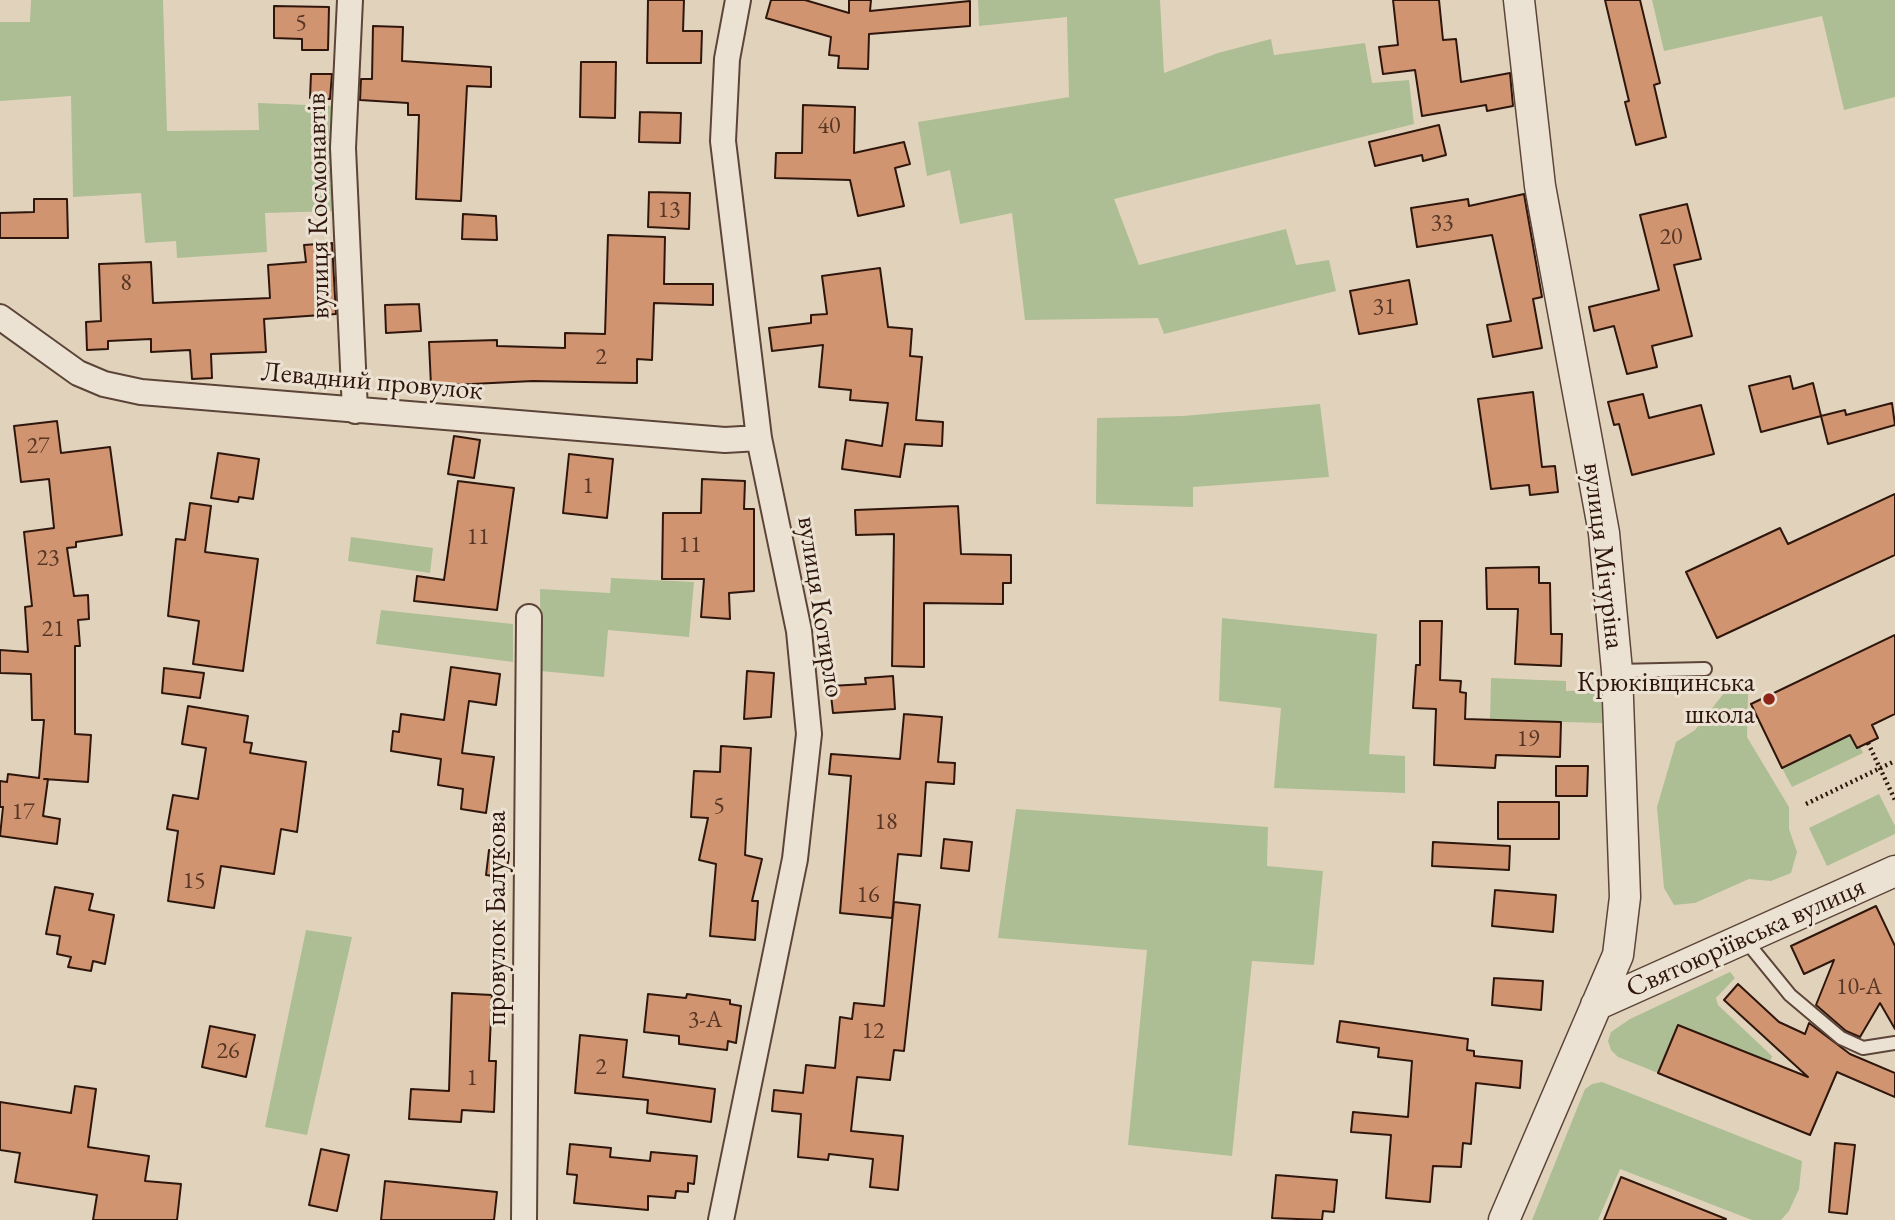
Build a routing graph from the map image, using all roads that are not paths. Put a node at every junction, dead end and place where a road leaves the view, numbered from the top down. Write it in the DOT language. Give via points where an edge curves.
graph roads {
  1 [pos="350,0"];
  2 [pos="738,0"];
  3 [pos="1519,0"];
  4 [pos="0,317"];
  5 [pos="355,411"];
  6 [pos="759,438"];
  7 [pos="529,617"];
  8 [pos="1705,669"];
  9 [pos="1617,671"];
  10 [pos="1895,872"];
  11 [pos="1746,941"];
  12 [pos="1596,1005"];
  13 [pos="1895,1043"];
  14 [pos="524,1220"];
  15 [pos="721,1220"];
  16 [pos="1504,1220"];
  1 -- 5 [label="street, вулиця Космонавтів" via="343,148"];
  2 -- 6 [label="street, вулиця Котирло" via="727,59 723,141"];
  3 -- 9 [label="street, вулиця Мічуріна" via="1540,186 1604,533"];
  4 -- 5 [label="street, Левадний провулок" via="78,373 104,384 141,392"];
  5 -- 6 [label="street, Левадний провулок" via="725,440"];
  6 -- 15 [label="street, вулиця Котирло" via="799,631 809,734 795,859"];
  7 -- 14 [label="street, провулок Балукова"];
  8 -- 9 [label="lane"];
  9 -- 12 [label="street, вулиця Мічуріна" via="1625,897 1618,955"];
  10 -- 11 [label="street, Святоюріївська вулиця"];
  11 -- 12 [label="street, Святоюріївська вулиця"];
  11 -- 13 [label="lane" via="1790,995 1841,1038 1863,1048"];
  12 -- 16 [label="street, вулиця Мічуріна"];
}
